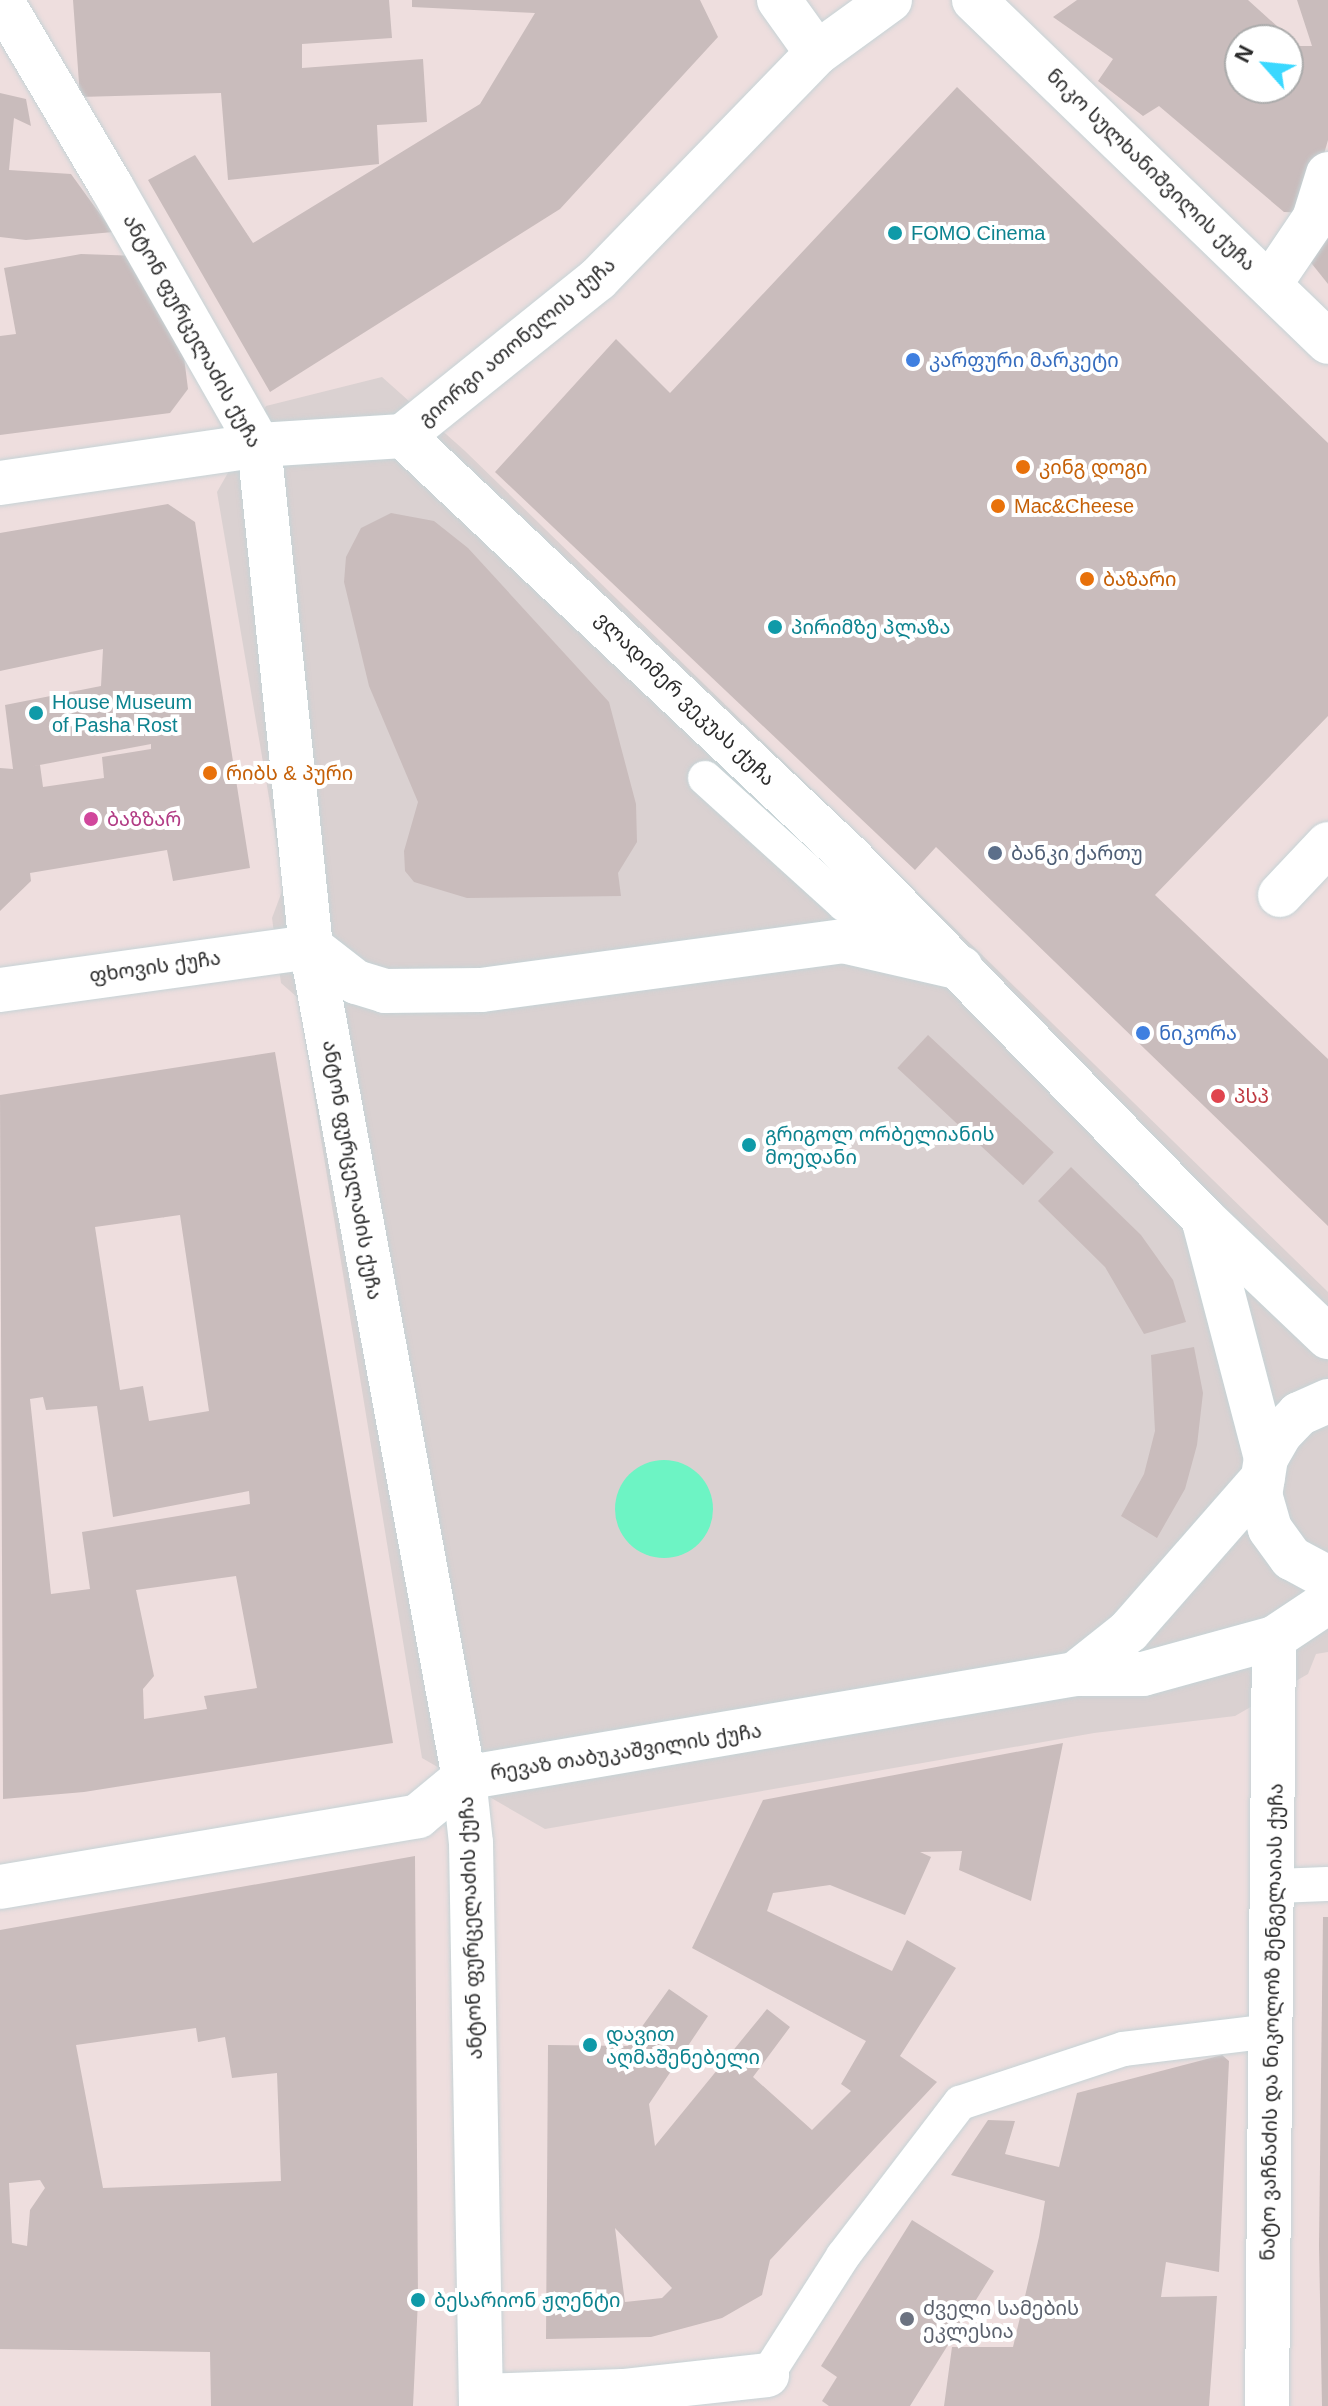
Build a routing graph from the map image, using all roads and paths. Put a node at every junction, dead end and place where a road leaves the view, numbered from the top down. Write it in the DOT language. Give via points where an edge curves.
graph roads {
  1 [pos="1,0"];
  2 [pos="779,0"];
  3 [pos="890,0"];
  4 [pos="974,0"];
  5 [pos="817,53"];
  6 [pos="1328,174"];
  7 [pos="1270,284"];
  8 [pos="1328,342"];
  9 [pos="403,436"];
  10 [pos="259,445"];
  11 [pos="0,483"];
  12 [pos="705,778"];
  13 [pos="1328,844"];
  14 [pos="1280,895"];
  15 [pos="311,947"];
  16 [pos="961,968"];
  17 [pos="0,990"];
  18 [pos="1203,1218"];
  19 [pos="1328,1337"];
  20 [pos="1328,1401"];
  21 [pos="1265,1468"];
  22 [pos="1328,1578"];
  23 [pos="1328,1602"];
  24 [pos="1274,1638"];
  25 [pos="1075,1674"];
  26 [pos="464,1778"];
  27 [pos="1328,1884"];
  28 [pos="1275,1886"];
  29 [pos="0,1887"];
  30 [pos="1272,2031"];
  31 [pos="767,2375"];
  32 [pos="482,2401"];
  33 [pos="1267,2406"];
  1 -- 10 [label="street, ანტონ ფურცელაძის ქუჩა"];
  2 -- 5 [label="street"];
  3 -- 5 [label="street, გიორგი ათონელის ქუჩა"];
  4 -- 7 [label="street, ნიკო სულხანიშვილის ქუჩა"];
  5 -- 9 [label="street, გიორგი ათონელის ქუჩა" via="598,279"];
  6 -- 7 [label="street" via="1314,219"];
  7 -- 8 [label="street, ნიკო სულხანიშვილის ქუჩა"];
  9 -- 10 [label="street, გიორგი ათონელის ქუჩა"];
  9 -- 16 [label="street, ვლადიმერ ვეკუას ქუჩა"];
  10 -- 11 [label="street, გიორგი ათონელის ქუჩა"];
  10 -- 15 [label="street, ანტონ ფურცელაძის ქუჩა"];
  12 -- 16 [label="lane" via="844,904"];
  13 -- 14 [label="street"];
  15 -- 16 [label="street" via="356,982 385,991 481,990 843,941"];
  15 -- 17 [label="street, ფხოვის ქუჩა"];
  15 -- 26 [label="street, ანტონ ფურცელაძის ქუჩა"];
  16 -- 18 [label="street, ვლადიმერ ვეკუას ქუჩა"];
  18 -- 19 [label="street, ვლადიმერ ვეკუას ქუჩა"];
  18 -- 21 [label="street, ვლადიმერ ვეკუას ქუჩა"];
  20 -- 21 [label="street" via="1299,1414"];
  21 -- 22 [label="street" via="1260,1494 1270,1529 1291,1558"];
  21 -- 25 [label="street, რევაზ თაბუკაშვილის ქუჩა" via="1129,1631"];
  23 -- 24 [label="street, რევაზ თაბუკაშვილის ქუჩა"];
  24 -- 25 [label="street, რევაზ თაბუკაშვილის ქუჩა" via="1143,1674"];
  24 -- 28 [label="street, ნატო ვაჩნაძის და ნიკოლოზ შენგელაიას ქუჩა"];
  25 -- 26 [label="street, რევაზ თაბუკაშვილის ქუჩა"];
  26 -- 29 [label="street, რევაზ თაბუკაშვილის ქუჩა" via="418,1816"];
  26 -- 32 [label="street, ანტონ ფურცელაძის ქუჩა" via="471,1843"];
  27 -- 28 [label="lane"];
  28 -- 30 [label="street, ნატო ვაჩნაძის და ნიკოლოზ შენგელაიას ქუჩა"];
  30 -- 31 [label="lane" via="1123,2049 960,2103 843,2256"];
  30 -- 33 [label="street, ნატო ვაჩნაძის და ნიკოლოზ შენგელაიას ქუჩა"];
  31 -- 32 [label="street"];
}
